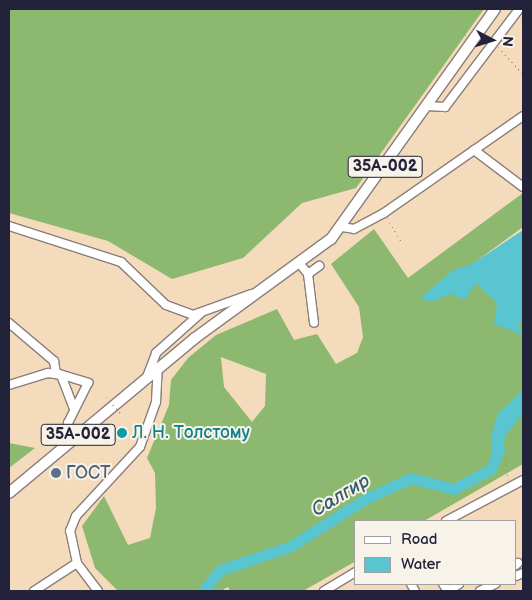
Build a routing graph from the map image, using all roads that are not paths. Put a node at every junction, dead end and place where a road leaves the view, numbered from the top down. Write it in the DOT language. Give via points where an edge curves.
graph roads {
  1 [pos="495,9"];
  2 [pos="519,9"];
  3 [pos="427,106"];
  4 [pos="523,116"];
  5 [pos="474,150"];
  6 [pos="523,187"];
  7 [pos="9,226"];
  8 [pos="342,227"];
  9 [pos="300,264"];
  10 [pos="319,266"];
  11 [pos="308,274"];
  12 [pos="265,289"];
  13 [pos="201,312"];
  14 [pos="9,323"];
  15 [pos="314,323"];
  16 [pos="158,367"];
  17 [pos="61,375"];
  18 [pos="147,376"];
  19 [pos="9,385"];
  20 [pos="74,409"];
  21 [pos="73,439"];
  22 [pos="523,480"];
  23 [pos="9,493"];
  24 [pos="448,520"];
  25 [pos="77,564"];
  26 [pos="354,573"];
  27 [pos="444,585"];
  28 [pos="457,585"];
  29 [pos="493,585"];
  30 [pos="34,591"];
  31 [pos="98,591"];
  32 [pos="324,591"];
  33 [pos="480,591"];
  1 -- 3 [label="main road, 35А-002"];
  2 -- 3 [label="street" via="445,107"];
  3 -- 8 [label="main road, 35А-002"];
  4 -- 5 [label="street"];
  5 -- 6 [label="street"];
  5 -- 8 [label="street" via="384,213 354,229"];
  7 -- 13 [label="street" via="121,262 166,304 194,315"];
  8 -- 9 [label="main road, 35А-002"];
  9 -- 11 [label="street"];
  9 -- 12 [label="main road, 35А-002"];
  10 -- 11 [label="street"];
  11 -- 15 [label="street"];
  12 -- 13 [label="street"];
  12 -- 16 [label="main road, 35А-002"];
  13 -- 18 [label="street" via="156,352"];
  14 -- 17 [label="street" via="54,361"];
  16 -- 18 [label="main road, 35А-002"];
  16 -- 25 [label="street" via="156,402 140,447 76,516 70,531"];
  17 -- 19 [label="street" via="48,373"];
  17 -- 20 [label="street"];
  17 -- 20 [label="street" via="88,383"];
  18 -- 21 [label="main road, 35А-002"];
  20 -- 21 [label="street" via="68,427"];
  21 -- 23 [label="main road, 35А-002"];
  22 -- 24 [label="street"];
  25 -- 30 [label="street"];
  25 -- 31 [label="street"];
  26 -- 32 [label="street"];
  27 -- 28 [label="street" via="448,591"];
  29 -- 33 [label="street"];
}
